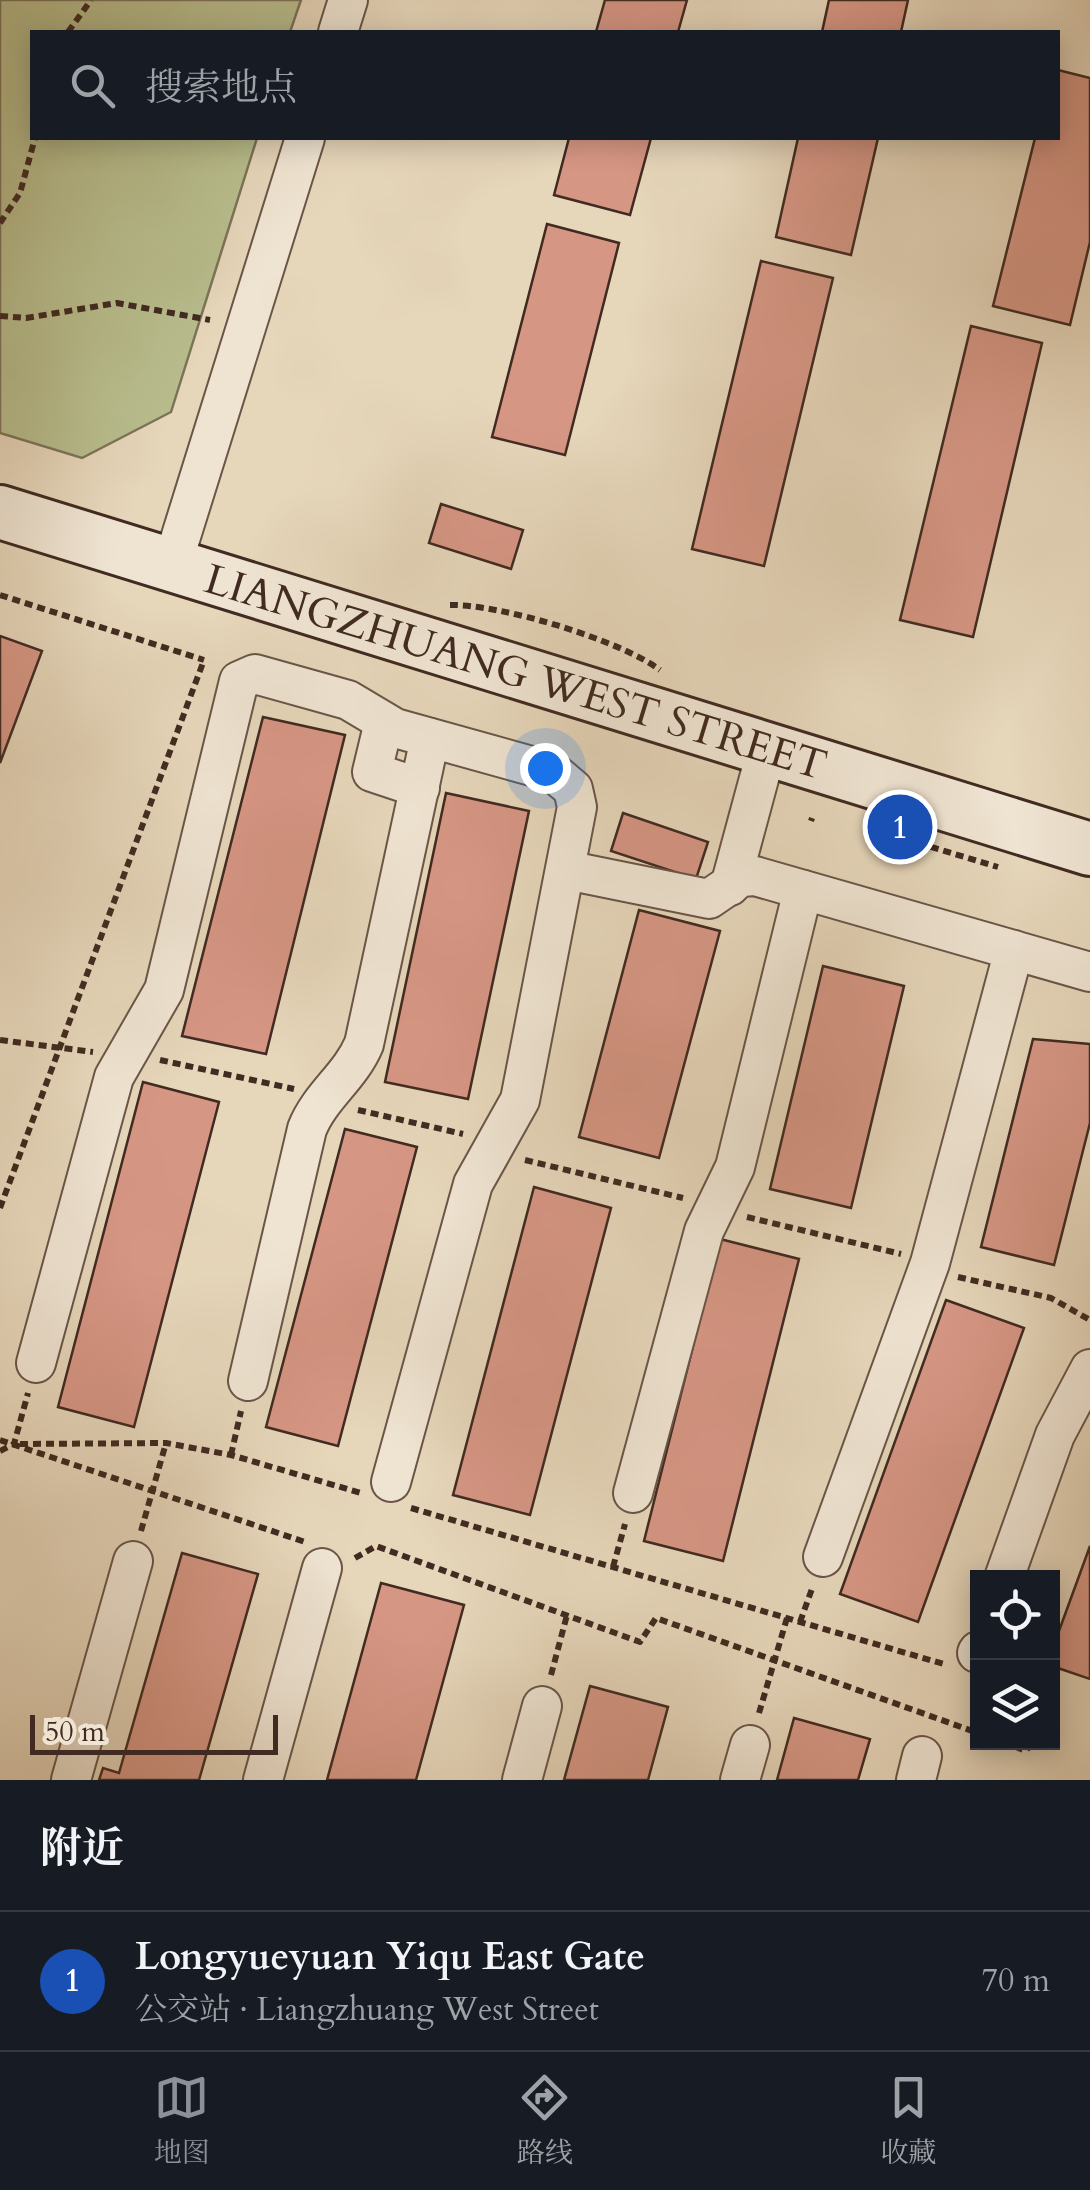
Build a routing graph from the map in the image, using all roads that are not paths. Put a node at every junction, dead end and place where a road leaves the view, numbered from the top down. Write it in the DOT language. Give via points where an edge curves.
graph roads {
  1 [pos="348,0"];
  2 [pos="339,30"];
  3 [pos="304,140"];
  4 [pos="0,512"];
  5 [pos="172,565"];
  6 [pos="384,722"];
  7 [pos="430,738"];
  8 [pos="777,752"];
  9 [pos="420,788"];
  10 [pos="1090,849"];
  11 [pos="566,870"];
  12 [pos="742,881"];
  13 [pos="803,890"];
  14 [pos="1014,950"];
  15 [pos="1090,972"];
  16 [pos="36,1362"];
  17 [pos="1090,1369"];
  18 [pos="248,1381"];
  19 [pos="633,1493"];
  20 [pos="388,1495"];
  21 [pos="325,1555"];
  22 [pos="823,1557"];
  23 [pos="133,1561"];
  24 [pos="1007,1570"];
  25 [pos="542,1706"];
  26 [pos="71,1780"];
  27 [pos="263,1780"];
  28 [pos="522,1780"];
  1 -- 2 [label="street"];
  3 -- 5 [label="street"];
  4 -- 5 [label="street, LIANGZHUANG WEST STREET"];
  5 -- 8 [label="street, LIANGZHUANG WEST STREET"];
  6 -- 7 [label="street"];
  6 -- 9 [label="street" via="371,769"];
  6 -- 16 [label="street" via="348,700 249,675 237,687 164,990 114,1077"];
  7 -- 9 [label="street"];
  7 -- 11 [label="street" via="544,769 567,782 577,807"];
  8 -- 10 [label="street, LIANGZHUANG WEST STREET"];
  8 -- 12 [label="street"];
  9 -- 18 [label="street" via="364,1044 307,1130"];
  11 -- 12 [label="street" via="701,899"];
  11 -- 20 [label="street" via="520,1100 466,1204"];
  12 -- 13 [label="street"];
  13 -- 14 [label="street"];
  13 -- 19 [label="street" via="736,1167 704,1230"];
  14 -- 15 [label="street"];
  14 -- 22 [label="street" via="930,1263"];
  17 -- 24 [label="street" via="1054,1435"];
  21 -- 27 [label="street"];
  23 -- 26 [label="street"];
  25 -- 28 [label="street"];
}
